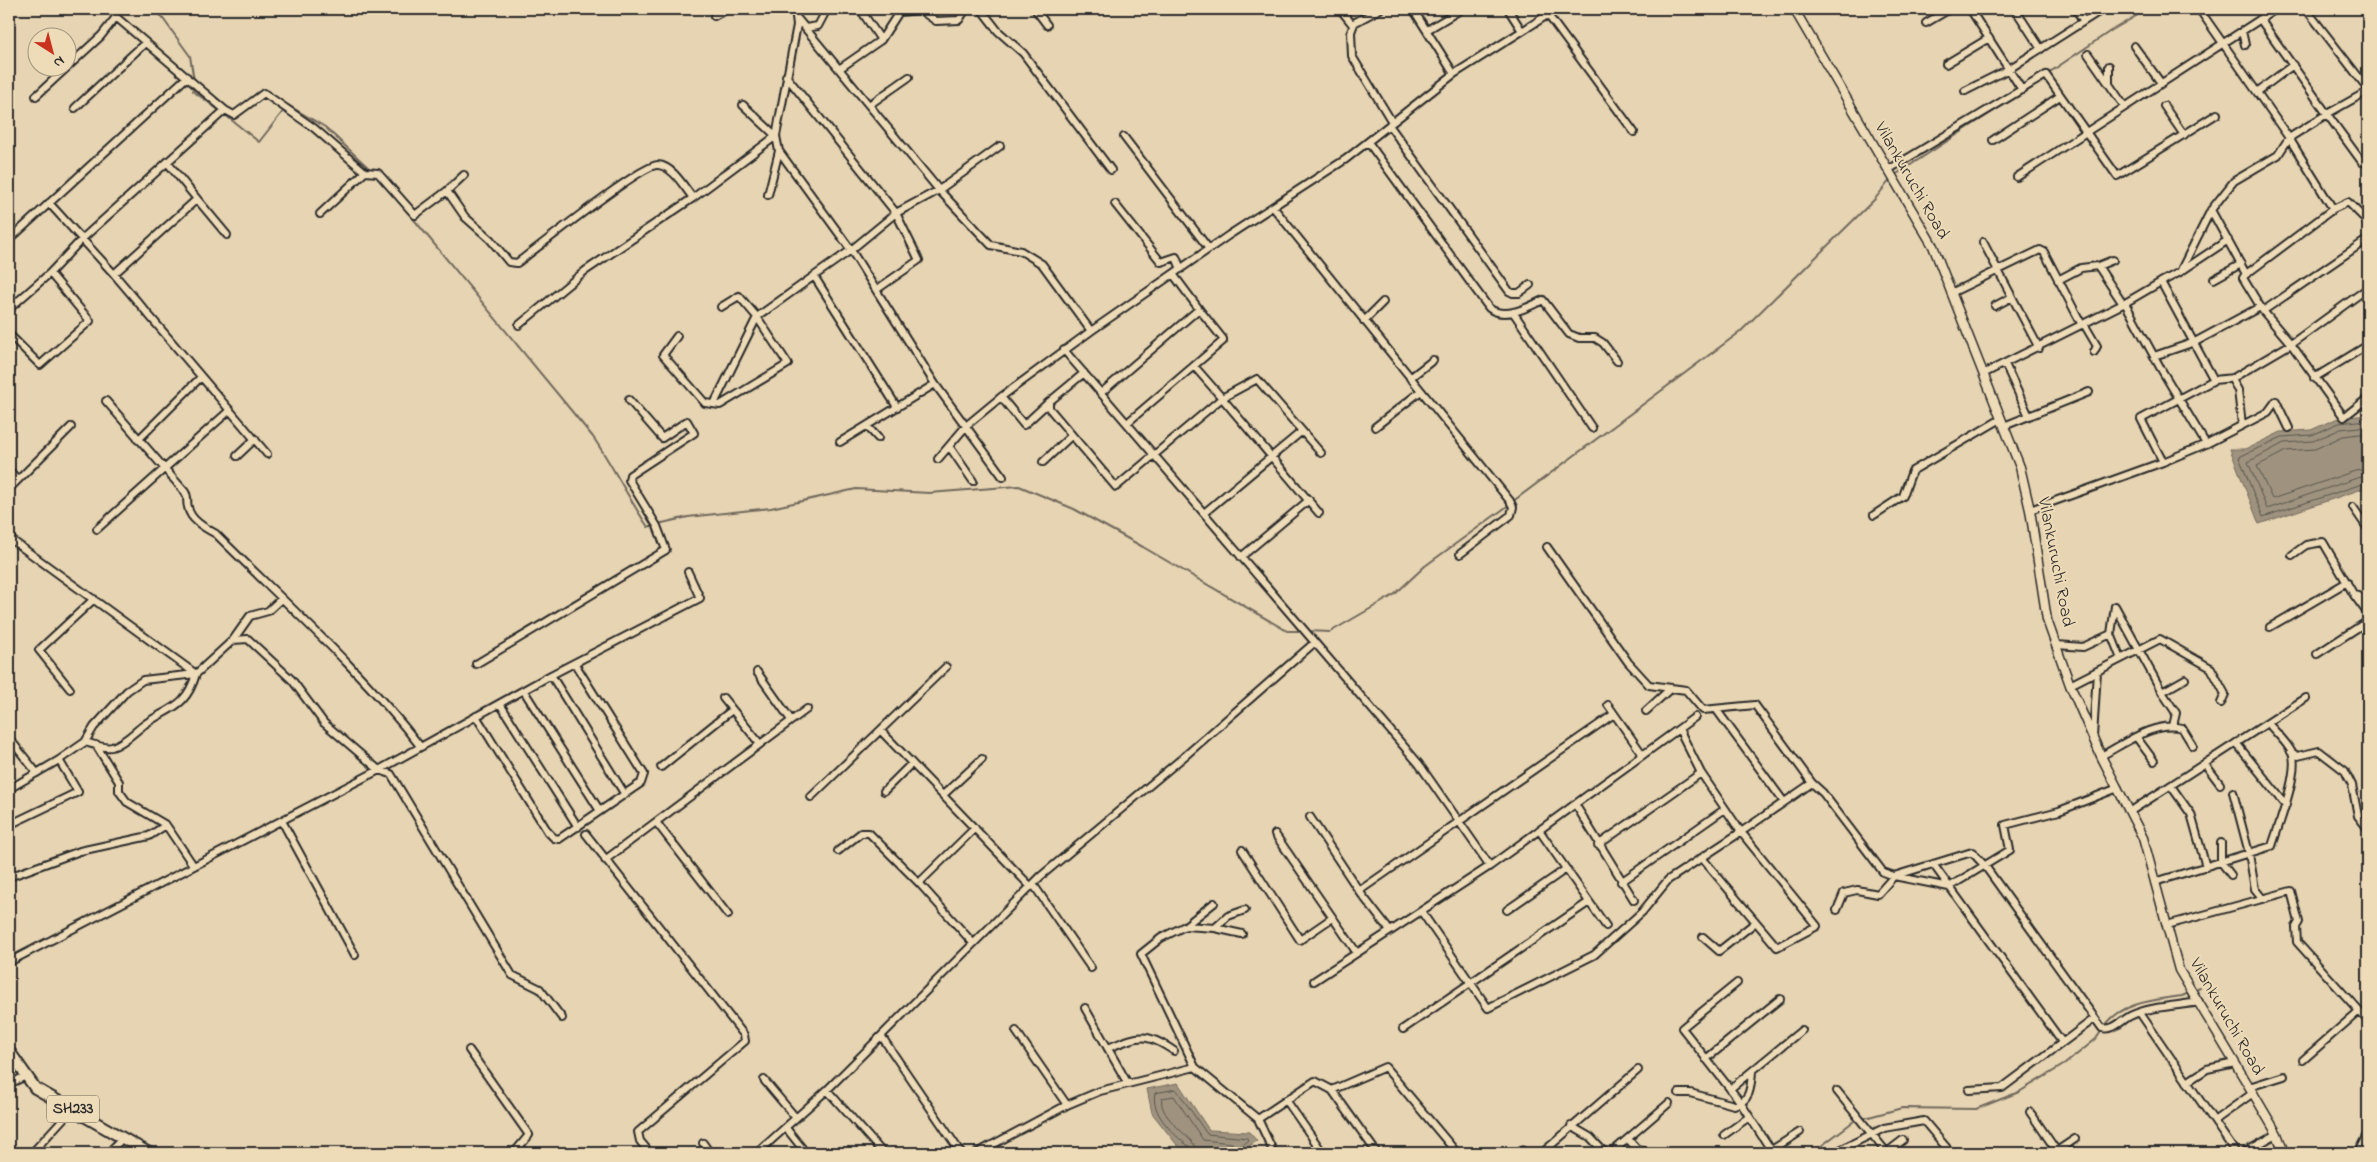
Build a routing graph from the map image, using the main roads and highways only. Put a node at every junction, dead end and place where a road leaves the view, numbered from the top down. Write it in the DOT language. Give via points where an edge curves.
graph roads {
  1 [pos="9,1051"];
  2 [pos="2368,1136"];
  3 [pos="150,1153"];
  4 [pos="2360,1153"];
  1 -- 3 [label="main road, SH233" via="35,1088"];
  2 -- 4 [label="main road"];
}
